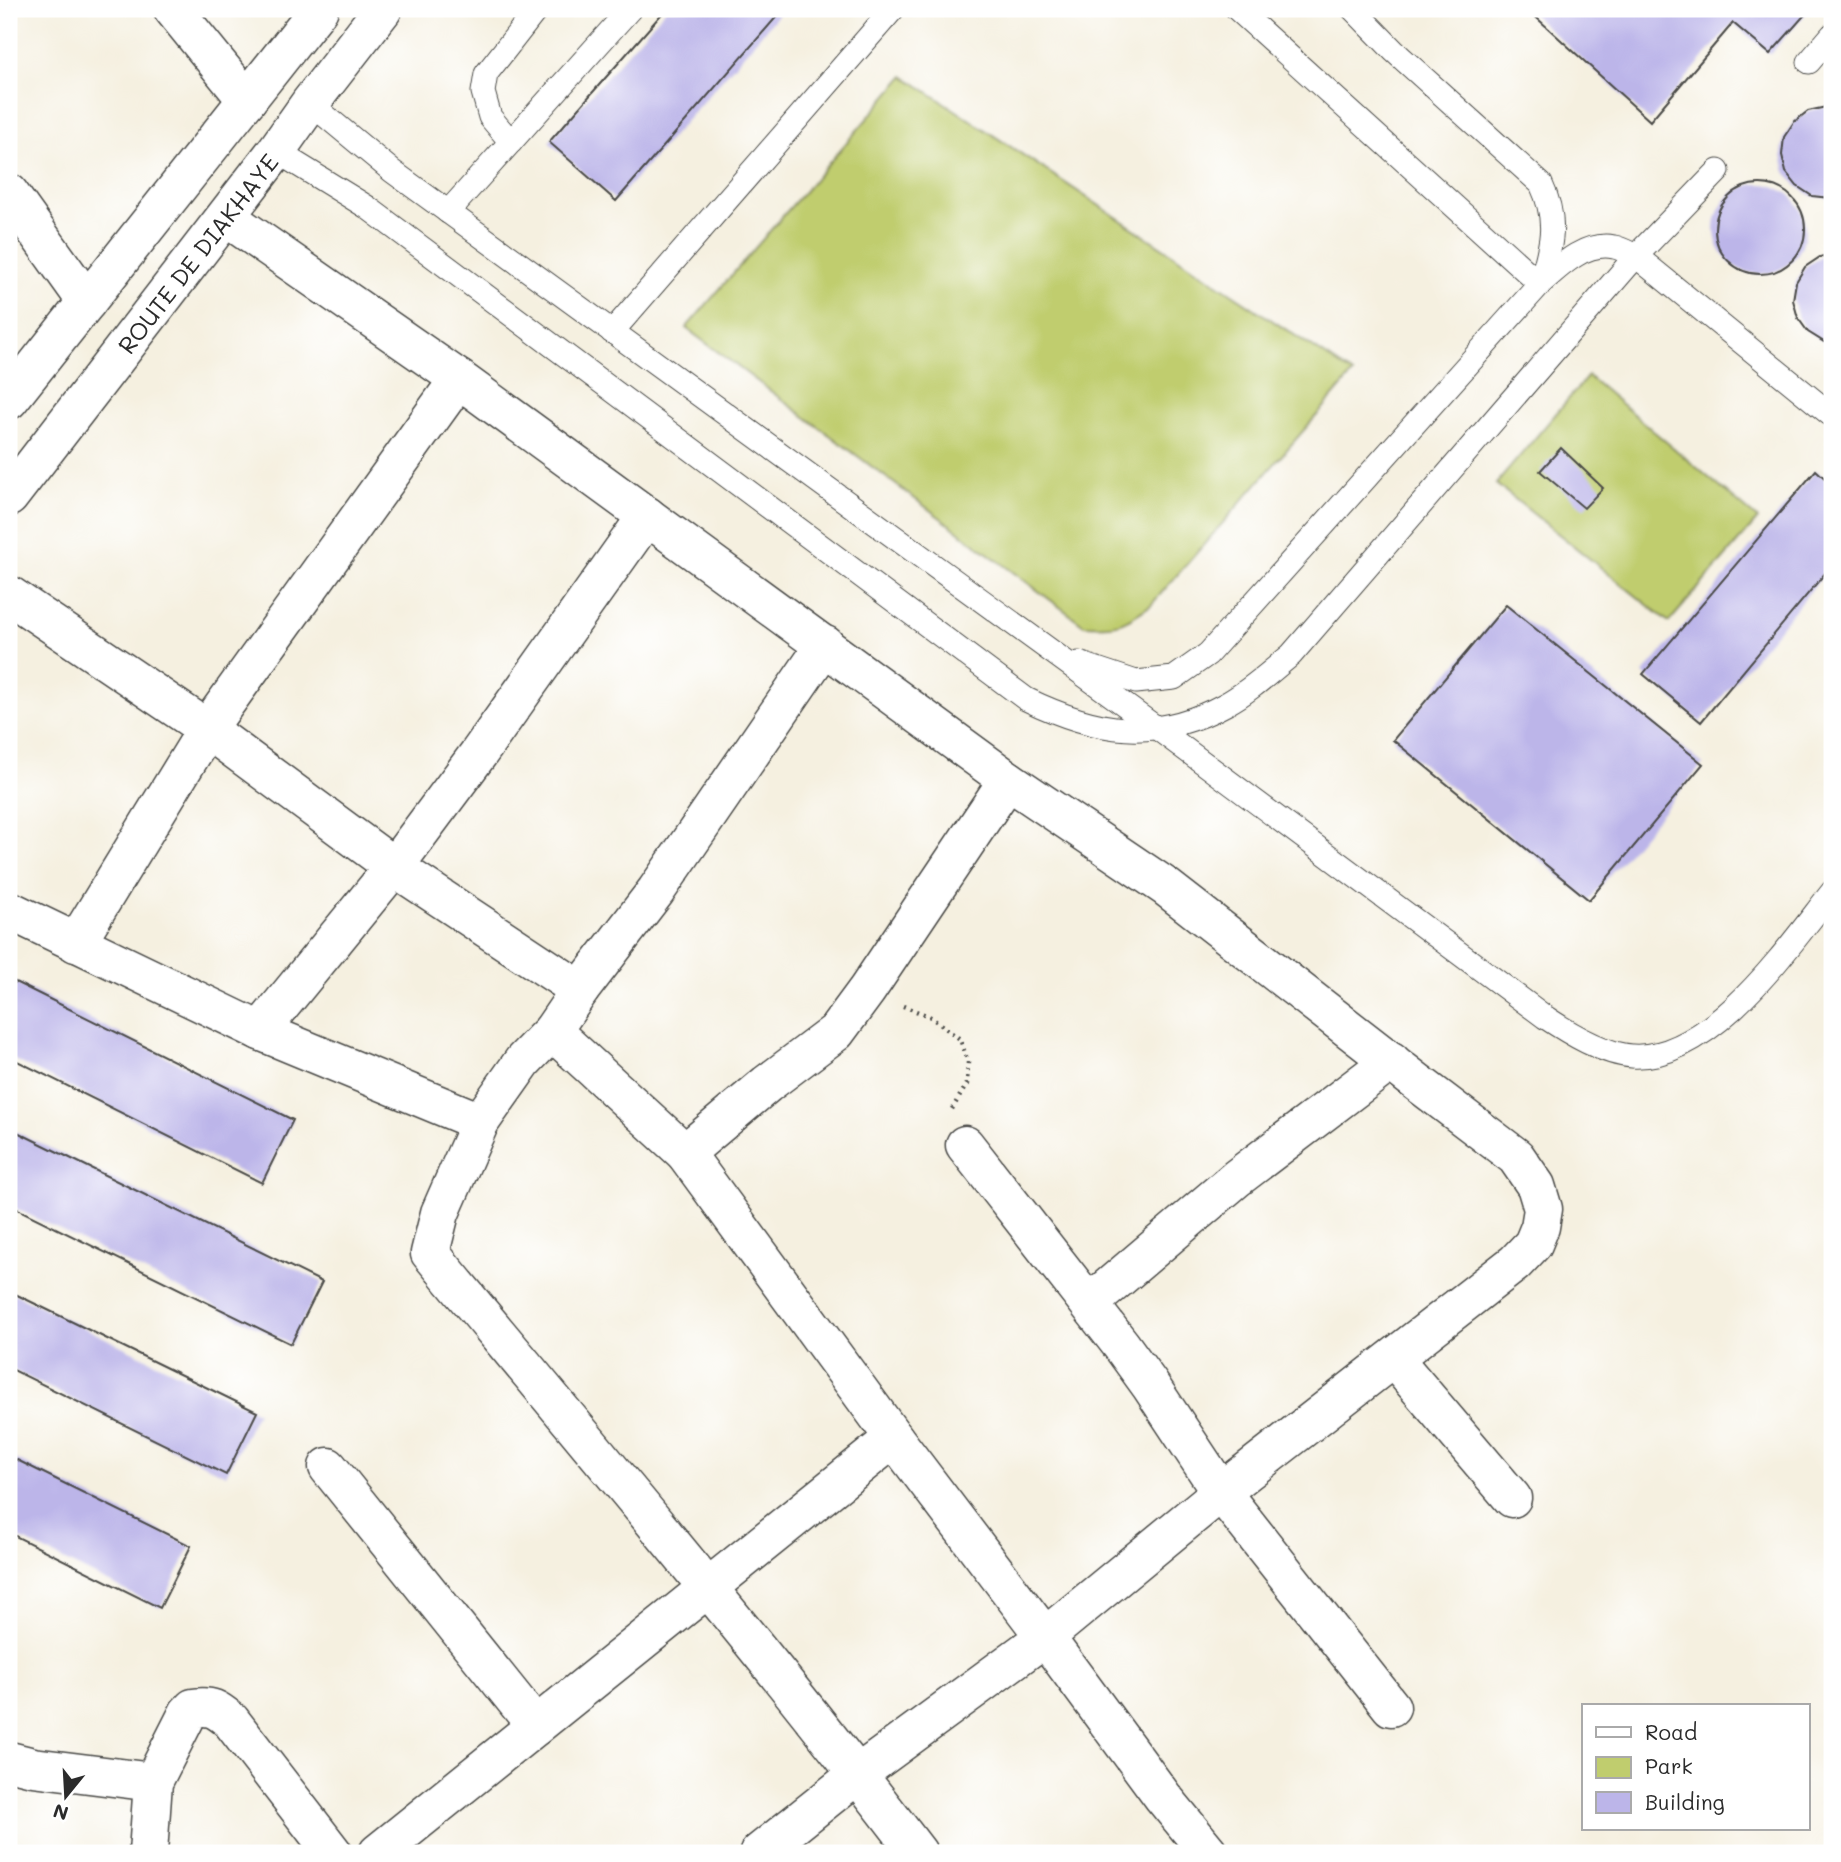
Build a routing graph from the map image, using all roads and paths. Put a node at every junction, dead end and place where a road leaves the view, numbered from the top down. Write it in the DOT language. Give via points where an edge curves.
graph roads {
  1 [pos="173,9"];
  2 [pos="319,9"];
  3 [pos="383,9"];
  4 [pos="537,9"];
  5 [pos="629,9"];
  6 [pos="893,9"];
  7 [pos="1237,9"];
  8 [pos="1353,9"];
  9 [pos="1832,35"];
  10 [pos="1809,62"];
  11 [pos="247,100"];
  12 [pos="310,103"];
  13 [pos="511,142"];
  14 [pos="276,152"];
  15 [pos="1718,171"];
  16 [pos="9,193"];
  17 [pos="448,212"];
  18 [pos="226,217"];
  19 [pos="1636,256"];
  20 [pos="1540,284"];
  21 [pos="87,302"];
  22 [pos="612,332"];
  23 [pos="459,379"];
  24 [pos="9,400"];
  25 [pos="1830,414"];
  26 [pos="9,496"];
  27 [pos="647,516"];
  28 [pos="9,595"];
  29 [pos="825,645"];
  30 [pos="1050,651"];
  31 [pos="207,729"];
  32 [pos="1158,729"];
  33 [pos="1008,780"];
  34 [pos="394,867"];
  35 [pos="1832,892"];
  36 [pos="9,910"];
  37 [pos="76,943"];
  38 [pos="580,990"];
  39 [pos="867,990"];
  40 [pos="260,1031"];
  41 [pos="552,1031"];
  42 [pos="1391,1061"];
  43 [pos="480,1122"];
  44 [pos="965,1145"];
  45 [pos="685,1153"];
  46 [pos="1090,1303"];
  47 [pos="1394,1359"];
  48 [pos="894,1438"];
  49 [pos="328,1467"];
  50 [pos="1221,1492"];
  51 [pos="1513,1498"];
  52 [pos="708,1588"];
  53 [pos="1045,1637"];
  54 [pos="1391,1707"];
  55 [pos="536,1726"];
  56 [pos="9,1761"];
  57 [pos="858,1774"];
  58 [pos="153,1782"];
  59 [pos="148,1853"];
  60 [pos="333,1853"];
  61 [pos="378,1853"];
  62 [pos="759,1853"];
  63 [pos="918,1853"];
  64 [pos="1209,1853"];
  1 -- 11 [label="street"];
  2 -- 11 [label="street"];
  3 -- 12 [label="street, ROUTE DE DIAKHAYE"];
  4 -- 13 [label="lane" via="486,74 483,92 490,117"];
  5 -- 13 [label="lane"];
  6 -- 22 [label="lane"];
  7 -- 20 [label="lane"];
  8 -- 20 [label="lane" via="1541,184 1550,202 1553,226"];
  9 -- 10 [label="lane"];
  11 -- 21 [label="street"];
  12 -- 14 [label="street, ROUTE DE DIAKHAYE"];
  12 -- 17 [label="lane"];
  13 -- 17 [label="lane"];
  14 -- 18 [label="street, ROUTE DE DIAKHAYE"];
  14 -- 32 [label="lane" via="367,207 1026,699 1081,722 1117,729"];
  15 -- 19 [label="lane"];
  16 -- 21 [label="street"];
  17 -- 22 [label="lane"];
  18 -- 23 [label="street"];
  18 -- 26 [label="street, ROUTE DE DIAKHAYE"];
  19 -- 20 [label="lane" via="1615,247 1594,246 1565,262"];
  19 -- 25 [label="lane"];
  19 -- 32 [label="lane" via="1291,655 1228,704 1194,720"];
  20 -- 30 [label="lane" via="1208,654 1174,678 1136,682"];
  21 -- 24 [label="street"];
  22 -- 30 [label="lane"];
  23 -- 27 [label="street"];
  23 -- 31 [label="street"];
  27 -- 29 [label="street"];
  27 -- 34 [label="street"];
  28 -- 31 [label="street"];
  29 -- 33 [label="street"];
  29 -- 38 [label="street" via="656,891"];
  30 -- 32 [label="lane"];
  31 -- 34 [label="street"];
  31 -- 37 [label="street"];
  32 -- 35 [label="lane" via="1545,1017 1570,1034 1614,1052 1659,1054 1693,1040 1760,981"];
  33 -- 39 [label="street"];
  33 -- 42 [label="street" via="1166,887"];
  34 -- 38 [label="street"];
  34 -- 40 [label="street"];
  36 -- 37 [label="street"];
  37 -- 40 [label="street"];
  38 -- 41 [label="street"];
  39 -- 44 [label="path" via="929,1016 960,1039 968,1062 967,1084 946,1122"];
  39 -- 45 [label="street" via="836,1032"];
  40 -- 43 [label="street"];
  41 -- 43 [label="street" via="523,1061"];
  41 -- 45 [label="street"];
  42 -- 46 [label="street" via="1237,1178"];
  42 -- 47 [label="street" via="1516,1157 1536,1186 1543,1209 1533,1244 1515,1263"];
  43 -- 52 [label="street" via="440,1213 430,1253"];
  44 -- 46 [label="street"];
  45 -- 48 [label="street"];
  46 -- 50 [label="street"];
  47 -- 50 [label="street"];
  47 -- 51 [label="street"];
  48 -- 52 [label="street"];
  48 -- 53 [label="street"];
  49 -- 55 [label="street"];
  50 -- 53 [label="street"];
  50 -- 54 [label="street"];
  52 -- 55 [label="street"];
  52 -- 57 [label="street"];
  53 -- 57 [label="street"];
  53 -- 64 [label="street"];
  55 -- 61 [label="street"];
  56 -- 58 [label="street"];
  57 -- 62 [label="street"];
  57 -- 63 [label="street"];
  58 -- 59 [label="street"];
  58 -- 60 [label="street" via="188,1713 193,1708 214,1708 231,1721"];
}
